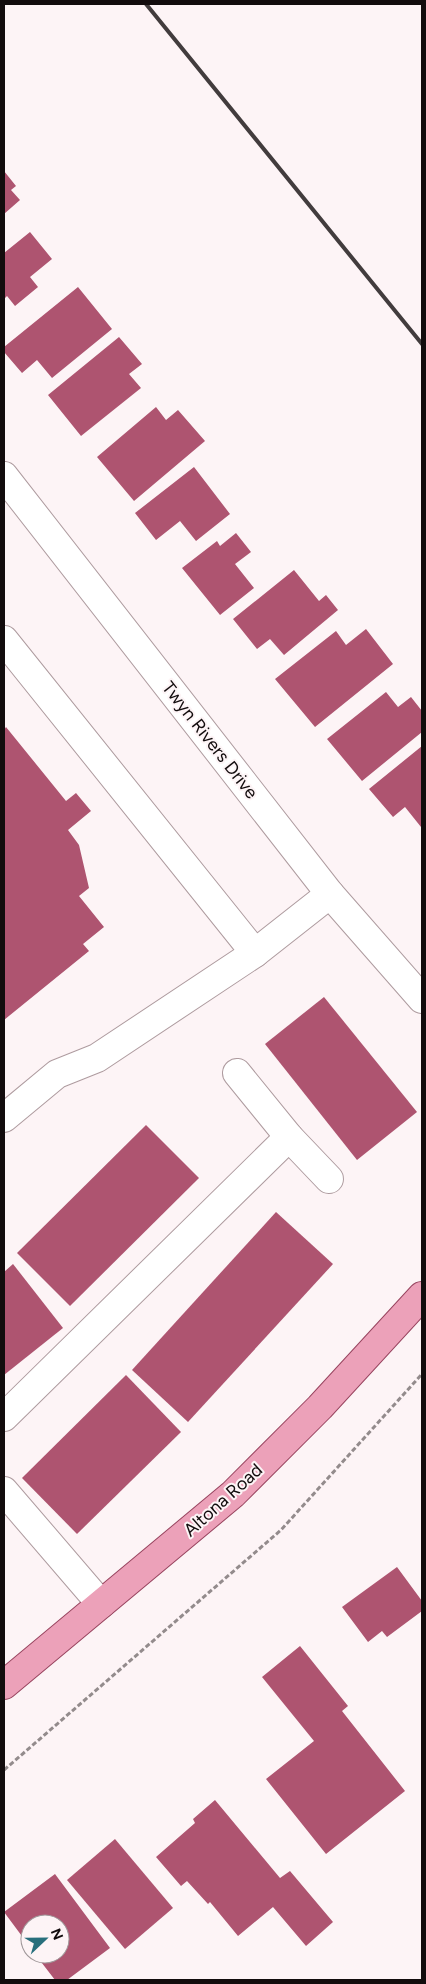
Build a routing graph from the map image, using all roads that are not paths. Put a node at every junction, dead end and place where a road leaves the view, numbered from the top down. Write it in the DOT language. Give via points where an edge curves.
graph roads {
  1 [pos="4,476"];
  2 [pos="4,640"];
  3 [pos="330,894"];
  4 [pos="255,952"];
  5 [pos="422,998"];
  6 [pos="237,1073"];
  7 [pos="4,1118"];
  8 [pos="289,1137"];
  9 [pos="329,1179"];
  10 [pos="422,1296"];
  11 [pos="4,1417"];
  12 [pos="4,1491"];
  13 [pos="101,1604"];
  14 [pos="4,1684"];
  1 -- 3 [label="street, Twyn Rivers Drive"];
  2 -- 4 [label="street"];
  3 -- 4 [label="street"];
  3 -- 5 [label="street, Twyn Rivers Drive"];
  4 -- 7 [label="street" via="97,1058 57,1074"];
  6 -- 8 [label="street"];
  8 -- 9 [label="street"];
  8 -- 11 [label="street"];
  10 -- 13 [label="main road, Altona Road" via="320,1407 233,1494"];
  12 -- 13 [label="street"];
  13 -- 14 [label="main road, Altona Road"];
}
